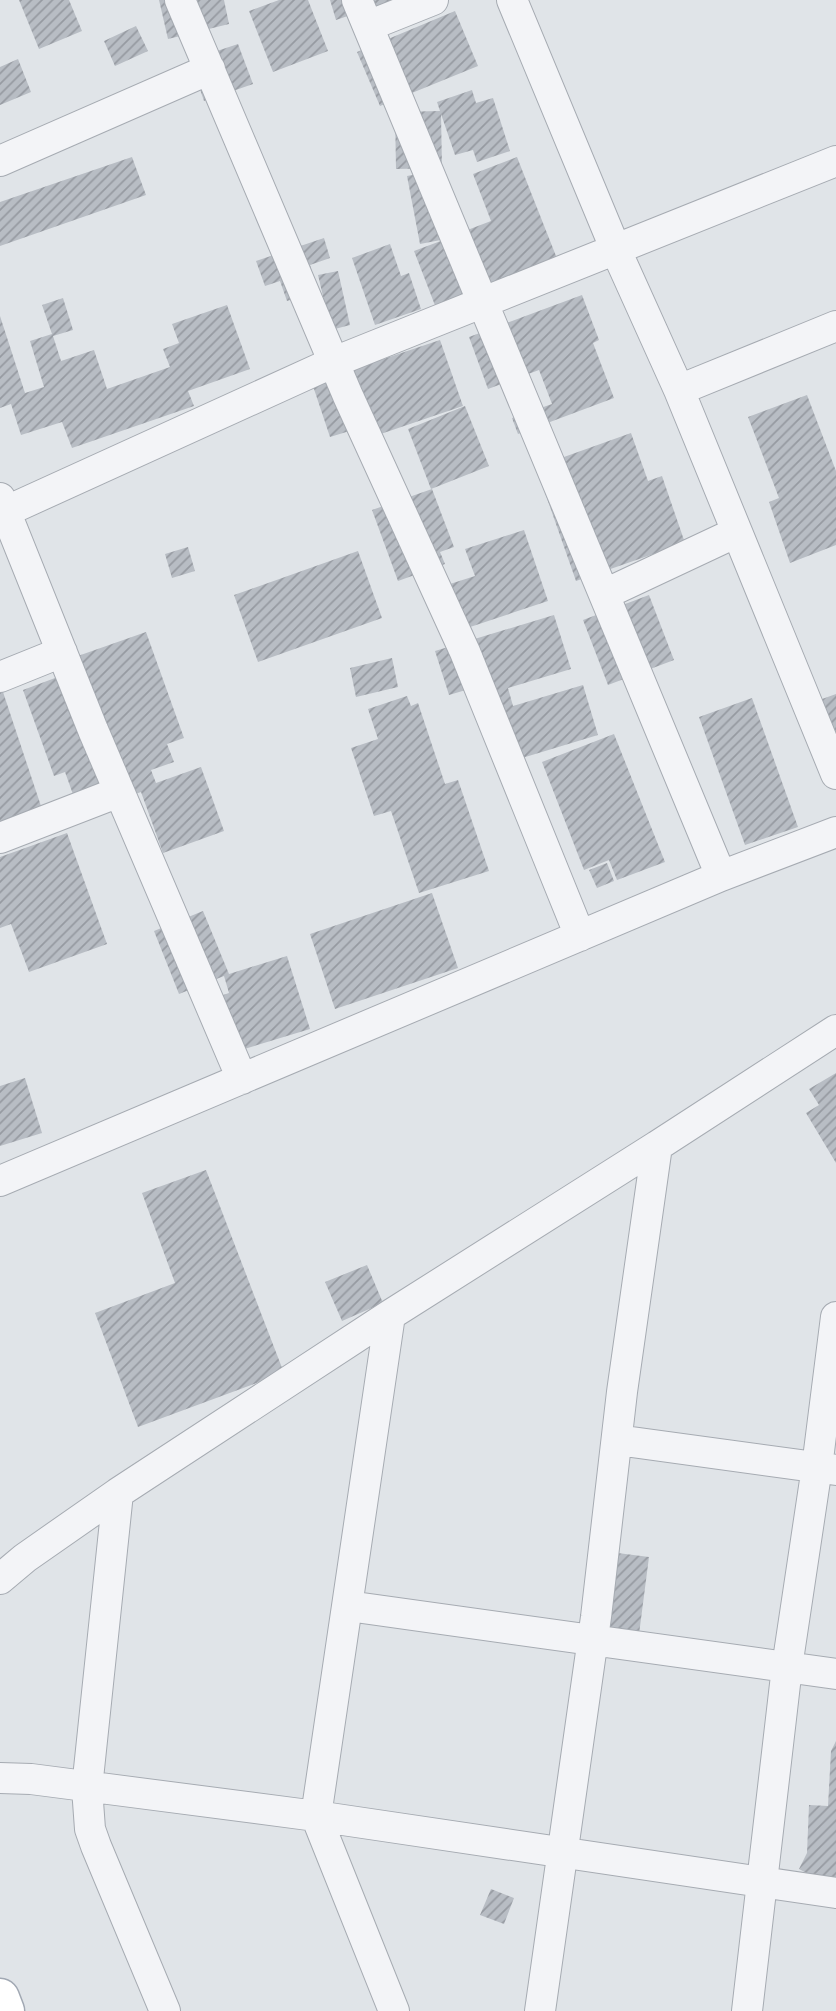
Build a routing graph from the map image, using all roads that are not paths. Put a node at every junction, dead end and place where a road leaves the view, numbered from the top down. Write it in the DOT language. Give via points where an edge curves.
graph roads {
  1 [pos="180,0"];
  2 [pos="433,0"];
  3 [pos="512,0"];
  4 [pos="362,13"];
  5 [pos="210,69"];
  6 [pos="0,161"];
  7 [pos="836,161"];
  8 [pos="615,248"];
  9 [pos="484,304"];
  10 [pos="836,326"];
  11 [pos="334,362"];
  12 [pos="679,390"];
  13 [pos="2,508"];
  14 [pos="737,532"];
  15 [pos="605,594"];
  16 [pos="62,652"];
  17 [pos="0,677"];
  18 [pos="836,775"];
  19 [pos="119,792"];
  20 [pos="836,832"];
  21 [pos="0,838"];
  22 [pos="721,876"];
  23 [pos="580,936"];
  24 [pos="836,1030"];
  25 [pos="242,1079"];
  26 [pos="657,1146"];
  27 [pos="0,1181"];
  28 [pos="390,1315"];
  29 [pos="836,1317"];
  30 [pos="617,1440"];
  31 [pos="827,1469"];
  32 [pos="118,1493"];
  33 [pos="0,1579"];
  34 [pos="348,1606"];
  35 [pos="593,1639"];
  36 [pos="787,1667"];
  37 [pos="836,1674"];
  38 [pos="0,1756"];
  39 [pos="0,1778"];
  40 [pos="31,1779"];
  41 [pos="88,1788"];
  42 [pos="316,1816"];
  43 [pos="563,1854"];
  44 [pos="761,1883"];
  45 [pos="836,1893"];
  46 [pos="0,1998"];
  47 [pos="5,2011"];
  48 [pos="165,2011"];
  49 [pos="394,2011"];
  50 [pos="540,2011"];
  51 [pos="747,2011"];
  1 -- 5 [label="street"];
  2 -- 4 [label="street"];
  3 -- 8 [label="street"];
  4 -- 9 [label="street"];
  5 -- 6 [label="street"];
  5 -- 11 [label="street"];
  7 -- 8 [label="street"];
  8 -- 9 [label="street"];
  8 -- 12 [label="street"];
  9 -- 11 [label="street"];
  9 -- 15 [label="street"];
  10 -- 12 [label="street"];
  11 -- 13 [label="street"];
  11 -- 23 [label="street" via="465,652"];
  12 -- 14 [label="street"];
  13 -- 16 [label="street"];
  14 -- 15 [label="street"];
  14 -- 18 [label="street"];
  15 -- 22 [label="street"];
  16 -- 17 [label="street"];
  16 -- 19 [label="street"];
  19 -- 21 [label="street"];
  19 -- 25 [label="street"];
  20 -- 22 [label="street"];
  22 -- 23 [label="street"];
  23 -- 25 [label="street"];
  24 -- 26 [label="street"];
  25 -- 27 [label="street"];
  26 -- 28 [label="street"];
  26 -- 30 [label="street"];
  28 -- 32 [label="street"];
  28 -- 34 [label="street"];
  29 -- 31 [label="street"];
  30 -- 31 [label="street"];
  30 -- 35 [label="street"];
  31 -- 36 [label="street"];
  32 -- 33 [label="street"];
  32 -- 41 [label="street"];
  34 -- 35 [label="street"];
  34 -- 42 [label="street"];
  35 -- 36 [label="street"];
  35 -- 43 [label="street"];
  36 -- 37 [label="street"];
  36 -- 44 [label="street"];
  38 -- 40 [label="street"];
  39 -- 40 [label="street"];
  40 -- 41 [label="street"];
  41 -- 42 [label="street"];
  41 -- 48 [label="street" via="90,1829"];
  42 -- 43 [label="street"];
  42 -- 49 [label="street"];
  43 -- 44 [label="street"];
  43 -- 50 [label="street"];
  44 -- 45 [label="street"];
  44 -- 51 [label="street"];
  46 -- 47 [label="main road"];
}
